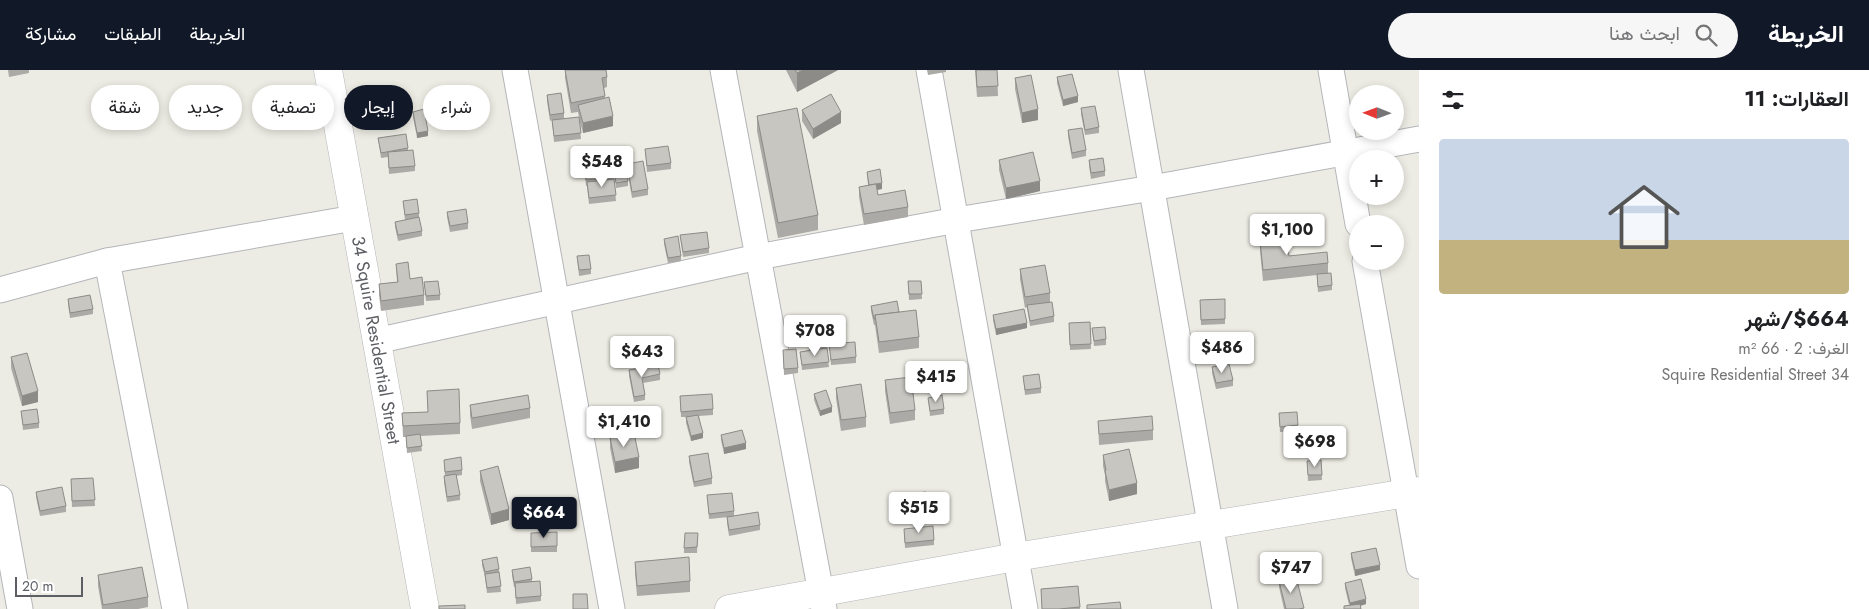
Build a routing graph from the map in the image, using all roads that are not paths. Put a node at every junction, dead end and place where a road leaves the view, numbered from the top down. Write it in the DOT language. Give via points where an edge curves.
graph roads {
  1 [pos="328,70"];
  2 [pos="515,70"];
  3 [pos="723,70"];
  4 [pos="929,70"];
  5 [pos="1131,70"];
  6 [pos="1331,70"];
  7 [pos="1419,139"];
  8 [pos="1345,151"];
  9 [pos="1152,188"];
  10 [pos="1356,215"];
  11 [pos="354,218"];
  12 [pos="957,220"];
  13 [pos="758,257"];
  14 [pos="107,262"];
  15 [pos="1367,270"];
  16 [pos="0,290"];
  17 [pos="556,300"];
  18 [pos="376,341"];
  19 [pos="1413,492"];
  20 [pos="0,498"];
  21 [pos="1210,525"];
  22 [pos="1016,557"];
  23 [pos="1419,566"];
  24 [pos="823,600"];
  25 [pos="20,609"];
  26 [pos="175,609"];
  27 [pos="425,609"];
  28 [pos="612,609"];
  29 [pos="729,609"];
  30 [pos="1025,609"];
  31 [pos="1225,609"];
  1 -- 11 [label="street, 34 Squire Residential Street"];
  2 -- 17 [label="street"];
  3 -- 13 [label="street"];
  4 -- 12 [label="street"];
  5 -- 9 [label="street"];
  6 -- 8 [label="street"];
  7 -- 8 [label="street"];
  8 -- 9 [label="street"];
  8 -- 10 [label="street"];
  9 -- 12 [label="street"];
  9 -- 21 [label="street"];
  11 -- 14 [label="street"];
  11 -- 18 [label="street, 34 Squire Residential Street"];
  12 -- 13 [label="street"];
  12 -- 22 [label="street"];
  13 -- 17 [label="street"];
  13 -- 24 [label="street"];
  14 -- 16 [label="street"];
  14 -- 26 [label="street"];
  15 -- 19 [label="street"];
  17 -- 18 [label="street"];
  17 -- 28 [label="street"];
  18 -- 27 [label="street, 34 Squire Residential Street"];
  19 -- 21 [label="street"];
  19 -- 23 [label="street"];
  20 -- 25 [label="street"];
  21 -- 22 [label="street"];
  21 -- 31 [label="street"];
  22 -- 24 [label="street"];
  22 -- 30 [label="street"];
  24 -- 29 [label="street"];
}
